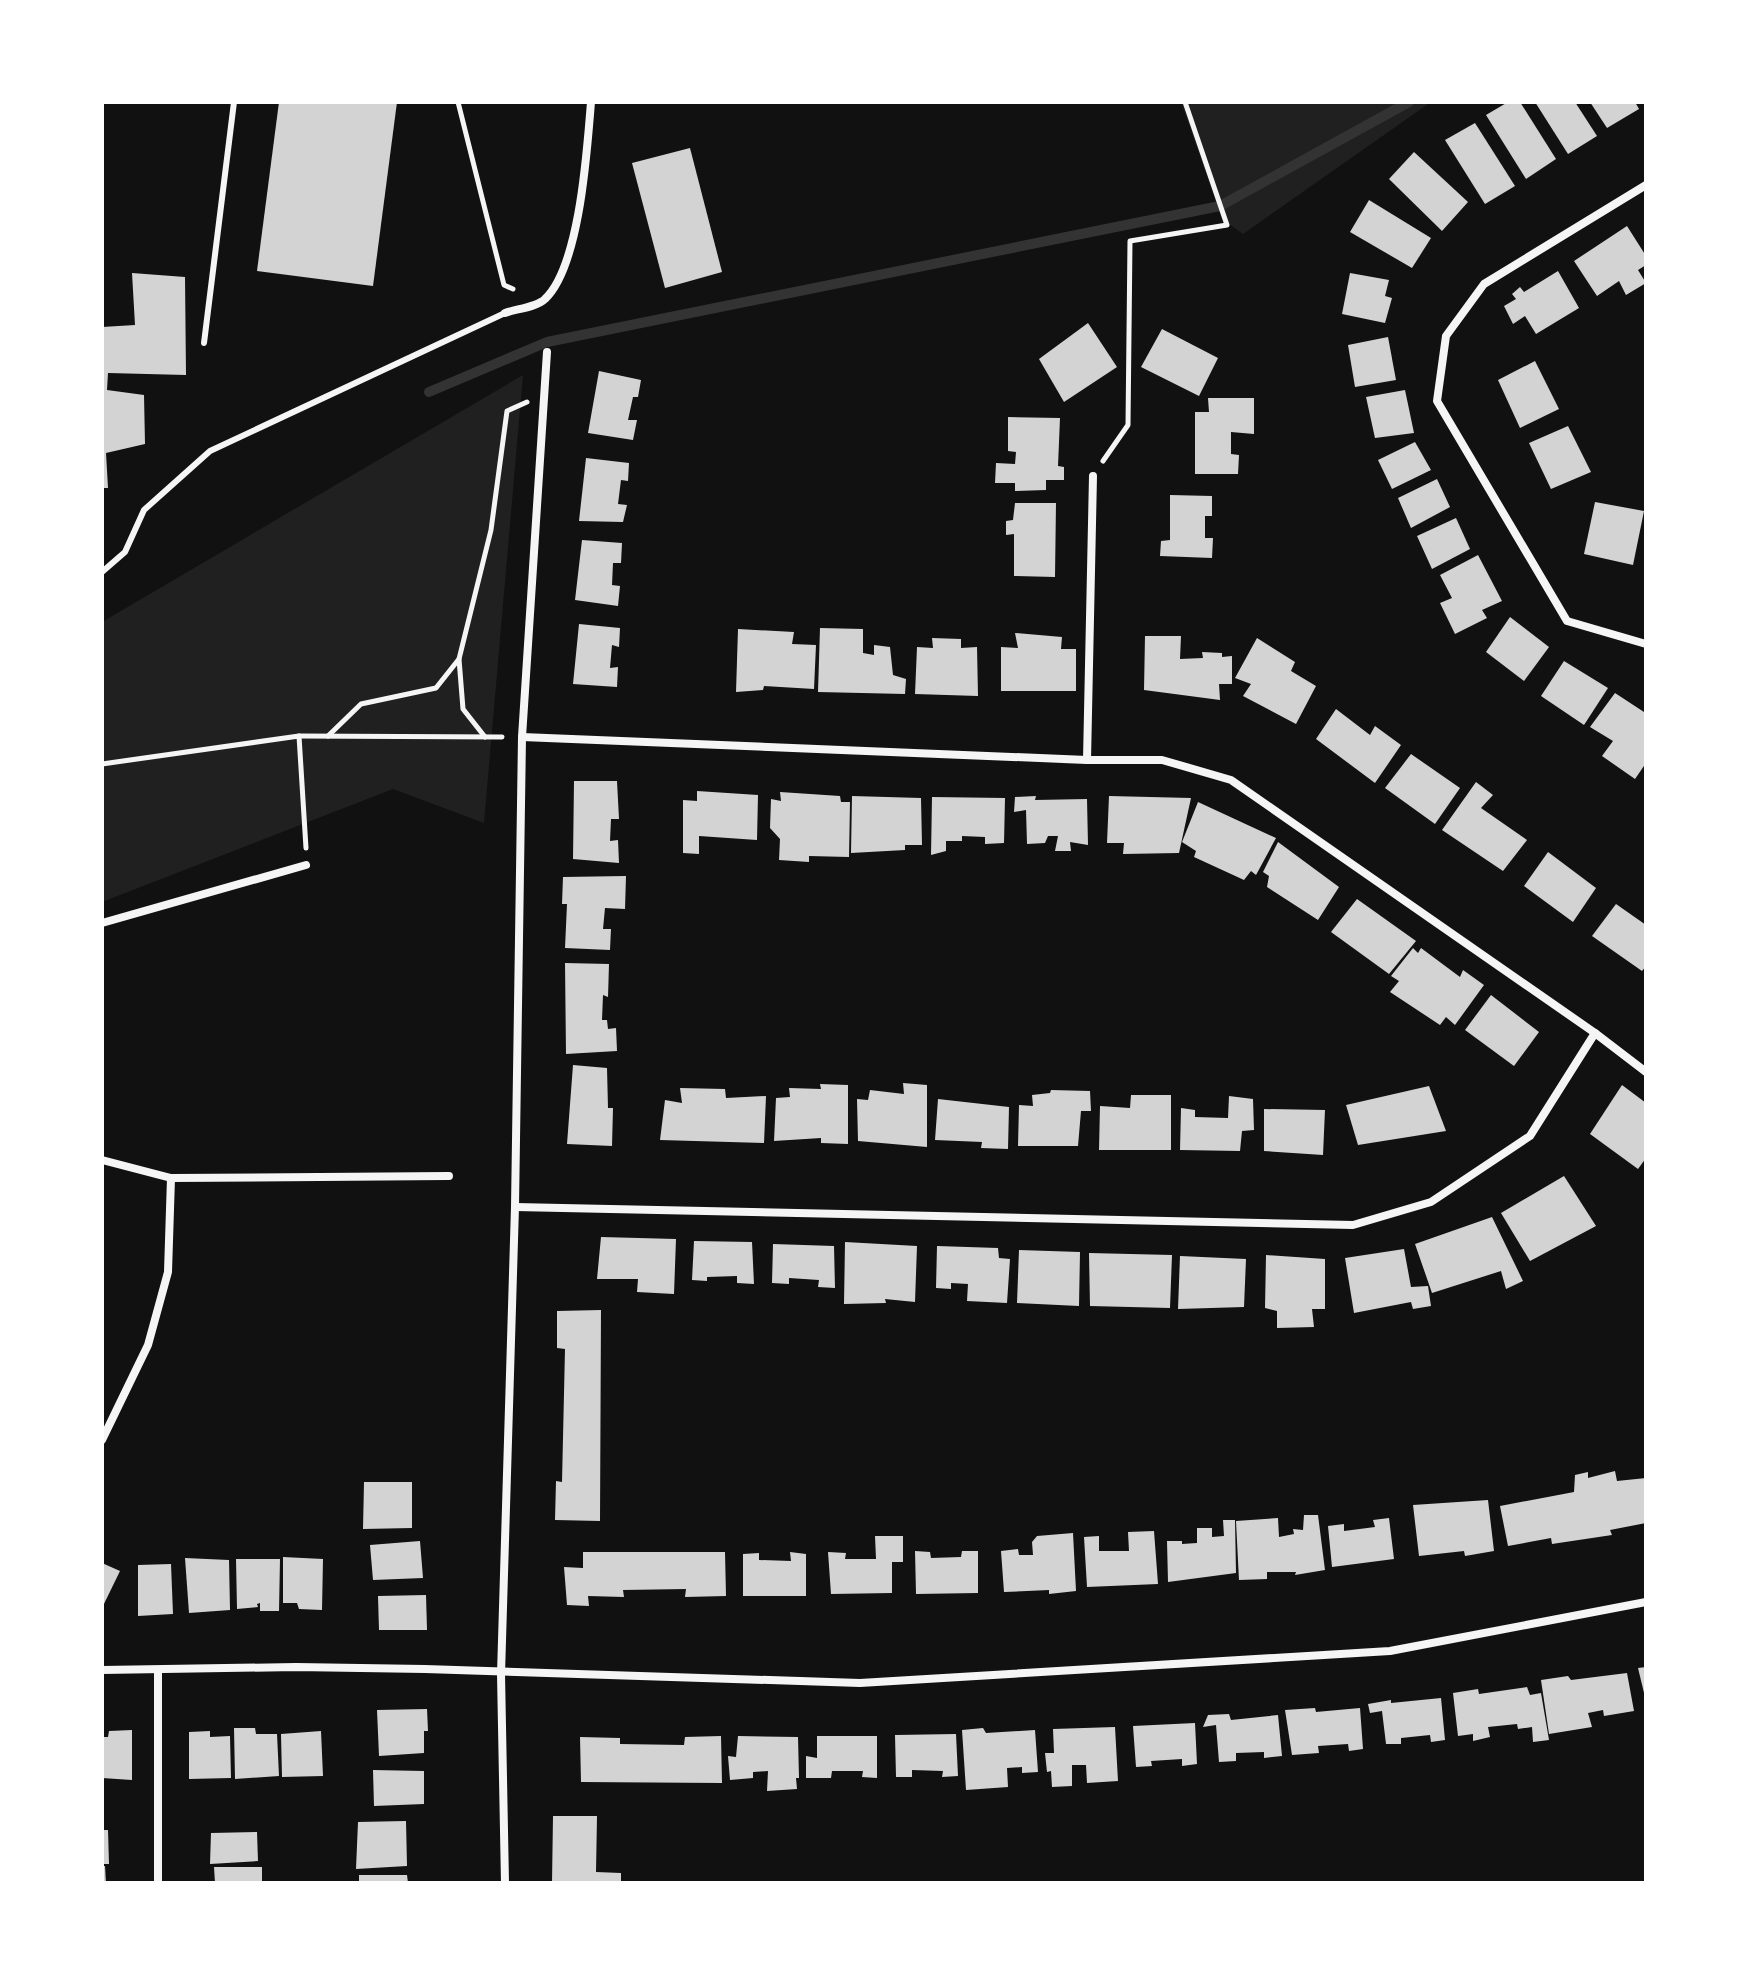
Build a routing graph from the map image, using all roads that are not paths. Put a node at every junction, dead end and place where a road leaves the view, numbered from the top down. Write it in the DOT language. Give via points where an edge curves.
graph roads {
  1 [pos="234,102"];
  2 [pos="591,102"];
  3 [pos="1646,185"];
  4 [pos="505,313"];
  5 [pos="204,343"];
  6 [pos="547,352"];
  7 [pos="1093,476"];
  8 [pos="102,572"];
  9 [pos="1646,644"];
  10 [pos="522,737"];
  11 [pos="1087,760"];
  12 [pos="306,865"];
  13 [pos="102,923"];
  14 [pos="1595,1033"];
  15 [pos="1646,1072"];
  16 [pos="102,1160"];
  17 [pos="449,1176"];
  18 [pos="171,1178"];
  19 [pos="515,1207"];
  20 [pos="102,1440"];
  21 [pos="1646,1602"];
  22 [pos="102,1670"];
  23 [pos="158,1671"];
  24 [pos="501,1674"];
  25 [pos="158,1883"];
  26 [pos="505,1883"];
  1 -- 5 [label="lane"];
  2 -- 4 [label="street" via="573,242 559,281 544,302"];
  3 -- 9 [label="street" via="1484,284 1446,336 1437,401 1567,621"];
  4 -- 8 [label="lane" via="210,451 144,510 125,552"];
  6 -- 10 [label="street"];
  7 -- 11 [label="street"];
  10 -- 11 [label="street"];
  10 -- 19 [label="street"];
  11 -- 14 [label="street" via="1162,760 1231,780"];
  12 -- 13 [label="street"];
  14 -- 15 [label="street"];
  14 -- 19 [label="street" via="1530,1136 1431,1202 1353,1225"];
  16 -- 18 [label="street"];
  17 -- 18 [label="street"];
  18 -- 20 [label="street" via="168,1272 148,1345"];
  19 -- 24 [label="street"];
  21 -- 24 [label="street" via="1390,1651 1343,1654 860,1683"];
  22 -- 23 [label="street"];
  23 -- 24 [label="street" via="296,1667"];
  23 -- 25 [label="street"];
  24 -- 26 [label="street"];
}
